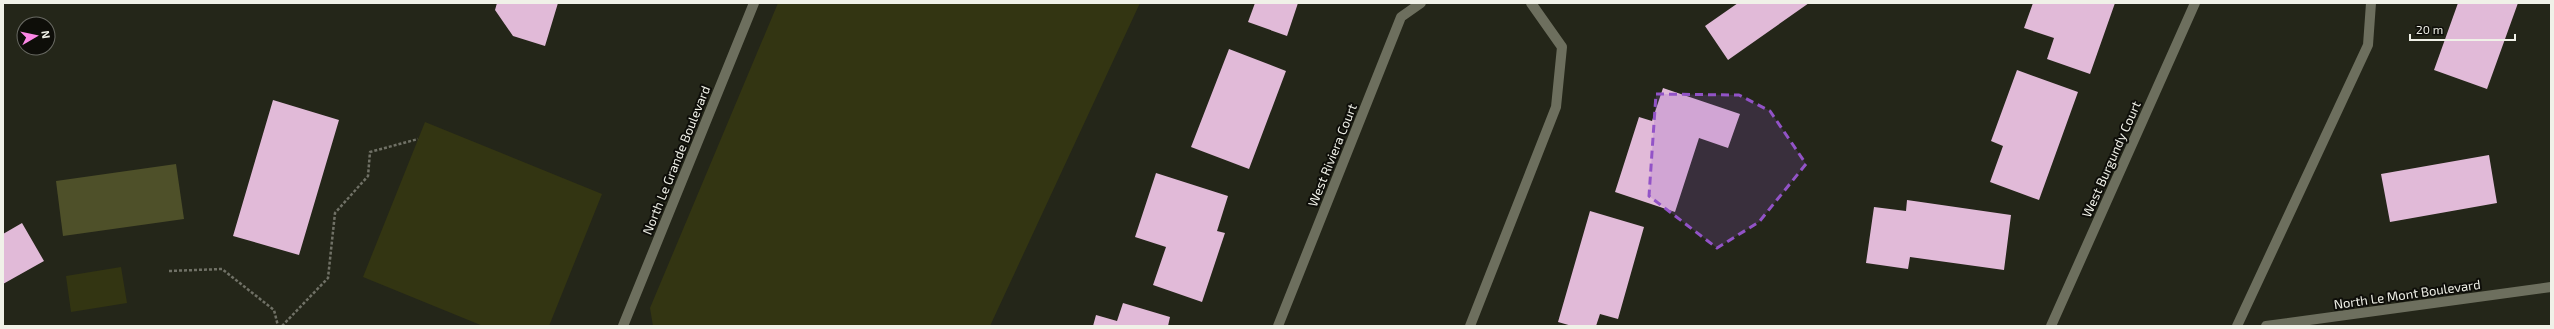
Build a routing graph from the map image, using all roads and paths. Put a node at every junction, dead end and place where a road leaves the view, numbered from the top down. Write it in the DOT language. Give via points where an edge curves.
graph roads {
  1 [pos="754,3"];
  2 [pos="1421,3"];
  3 [pos="1531,3"];
  4 [pos="2195,3"];
  5 [pos="2371,3"];
  6 [pos="418,139"];
  7 [pos="170,271"];
  8 [pos="2551,287"];
  9 [pos="278,326"];
  10 [pos="282,326"];
  11 [pos="623,326"];
  12 [pos="1278,326"];
  13 [pos="1470,326"];
  14 [pos="2051,326"];
  15 [pos="2237,326"];
  16 [pos="2266,326"];
  1 -- 11 [label="street, North Le Grande Boulevard"];
  2 -- 12 [label="street, West Riviera Court" via="1401,17"];
  3 -- 13 [label="street" via="1562,47 1556,107"];
  4 -- 14 [label="street, West Burgundy Court"];
  5 -- 15 [label="street" via="2368,45"];
  6 -- 10 [label="path" via="370,152 368,176 335,213 328,278"];
  7 -- 9 [label="path" via="222,269 274,310"];
  8 -- 16 [label="street, North Le Mont Boulevard"];
}
